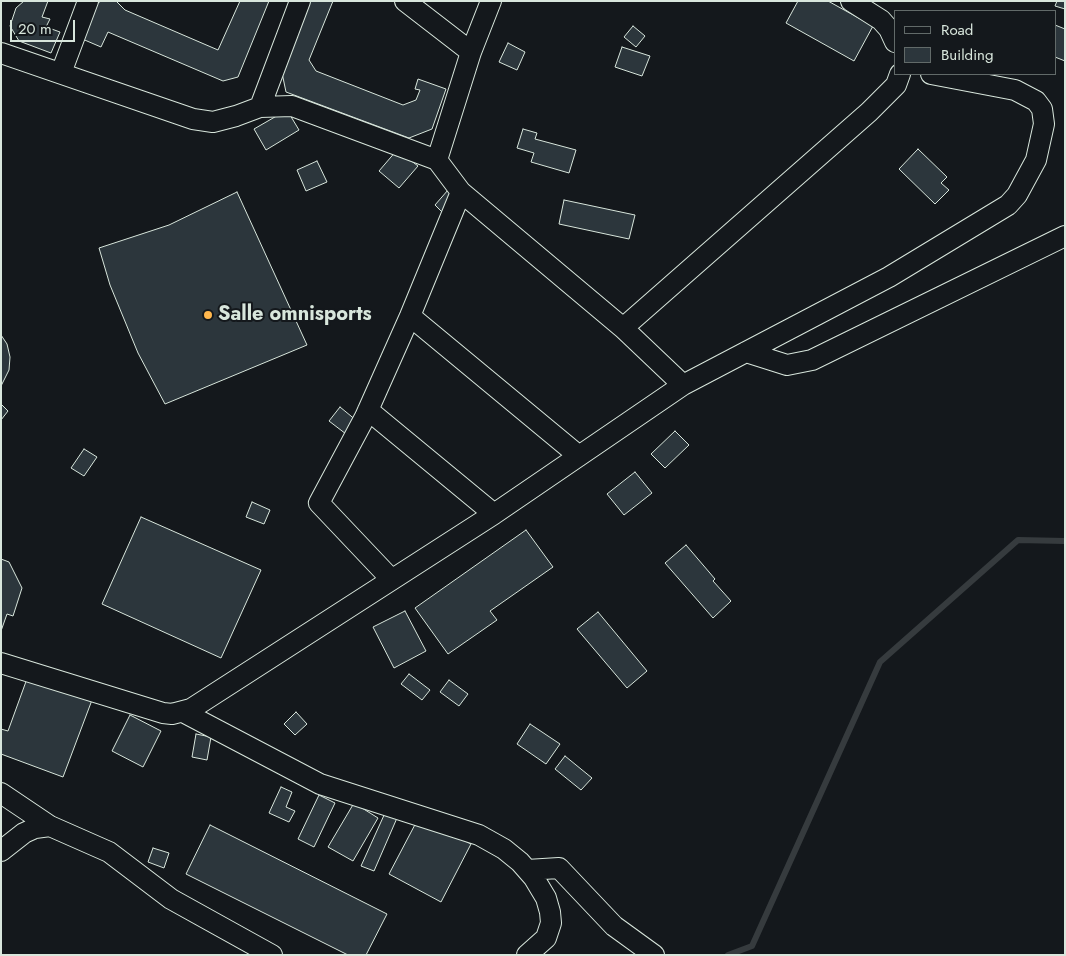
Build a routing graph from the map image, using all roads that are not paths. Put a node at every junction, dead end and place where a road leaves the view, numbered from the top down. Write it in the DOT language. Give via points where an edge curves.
graph roads {
  1 [pos="88,1"];
  2 [pos="300,1"];
  3 [pos="405,1"];
  4 [pos="491,1"];
  5 [pos="851,1"];
  6 [pos="894,40"];
  7 [pos="471,52"];
  8 [pos="1,53"];
  9 [pos="61,73"];
  10 [pos="900,75"];
  11 [pos="936,75"];
  12 [pos="260,107"];
  13 [pos="437,160"];
  14 [pos="461,192"];
  15 [pos="1065,236"];
  16 [pos="410,316"];
  17 [pos="623,328"];
  18 [pos="746,352"];
  19 [pos="683,385"];
  20 [pos="368,410"];
  21 [pos="579,456"];
  22 [pos="494,514"];
  23 [pos="391,579"];
  24 [pos="1,662"];
  25 [pos="183,712"];
  26 [pos="1,793"];
  27 [pos="50,826"];
  28 [pos="1,851"];
  29 [pos="527,870"];
  30 [pos="272,955"];
  31 [pos="527,955"];
  32 [pos="654,955"];
  1 -- 9 [label="street"];
  2 -- 12 [label="street"];
  3 -- 7 [label="street"];
  4 -- 7 [label="street"];
  5 -- 6 [label="street" via="881,20"];
  7 -- 13 [label="street"];
  8 -- 9 [label="street"];
  9 -- 12 [label="street" via="192,119 213,122"];
  10 -- 17 [label="street" via="896,85 869,112"];
  11 -- 18 [label="street" via="1015,90 1036,101 1042,110 1044,124 1036,160 1026,182 1008,205 889,277"];
  12 -- 13 [label="street" via="292,106"];
  13 -- 14 [label="street"];
  14 -- 16 [label="street"];
  14 -- 17 [label="street"];
  15 -- 18 [label="street" via="812,360 787,365"];
  16 -- 20 [label="street"];
  16 -- 21 [label="street"];
  17 -- 19 [label="street"];
  18 -- 19 [label="street"];
  19 -- 21 [label="street"];
  20 -- 22 [label="street"];
  20 -- 23 [label="street" via="319,504"];
  21 -- 22 [label="street"];
  22 -- 23 [label="street"];
  23 -- 25 [label="street"];
  24 -- 25 [label="street" via="149,710"];
  25 -- 29 [label="street" via="320,784 479,835 504,849"];
  26 -- 27 [label="street"];
  27 -- 28 [label="street" via="29,830"];
  27 -- 30 [label="street" via="109,852 171,898"];
  29 -- 31 [label="street" via="546,898 551,922 546,938"];
  29 -- 32 [label="street" via="559,868 614,926"];
}
